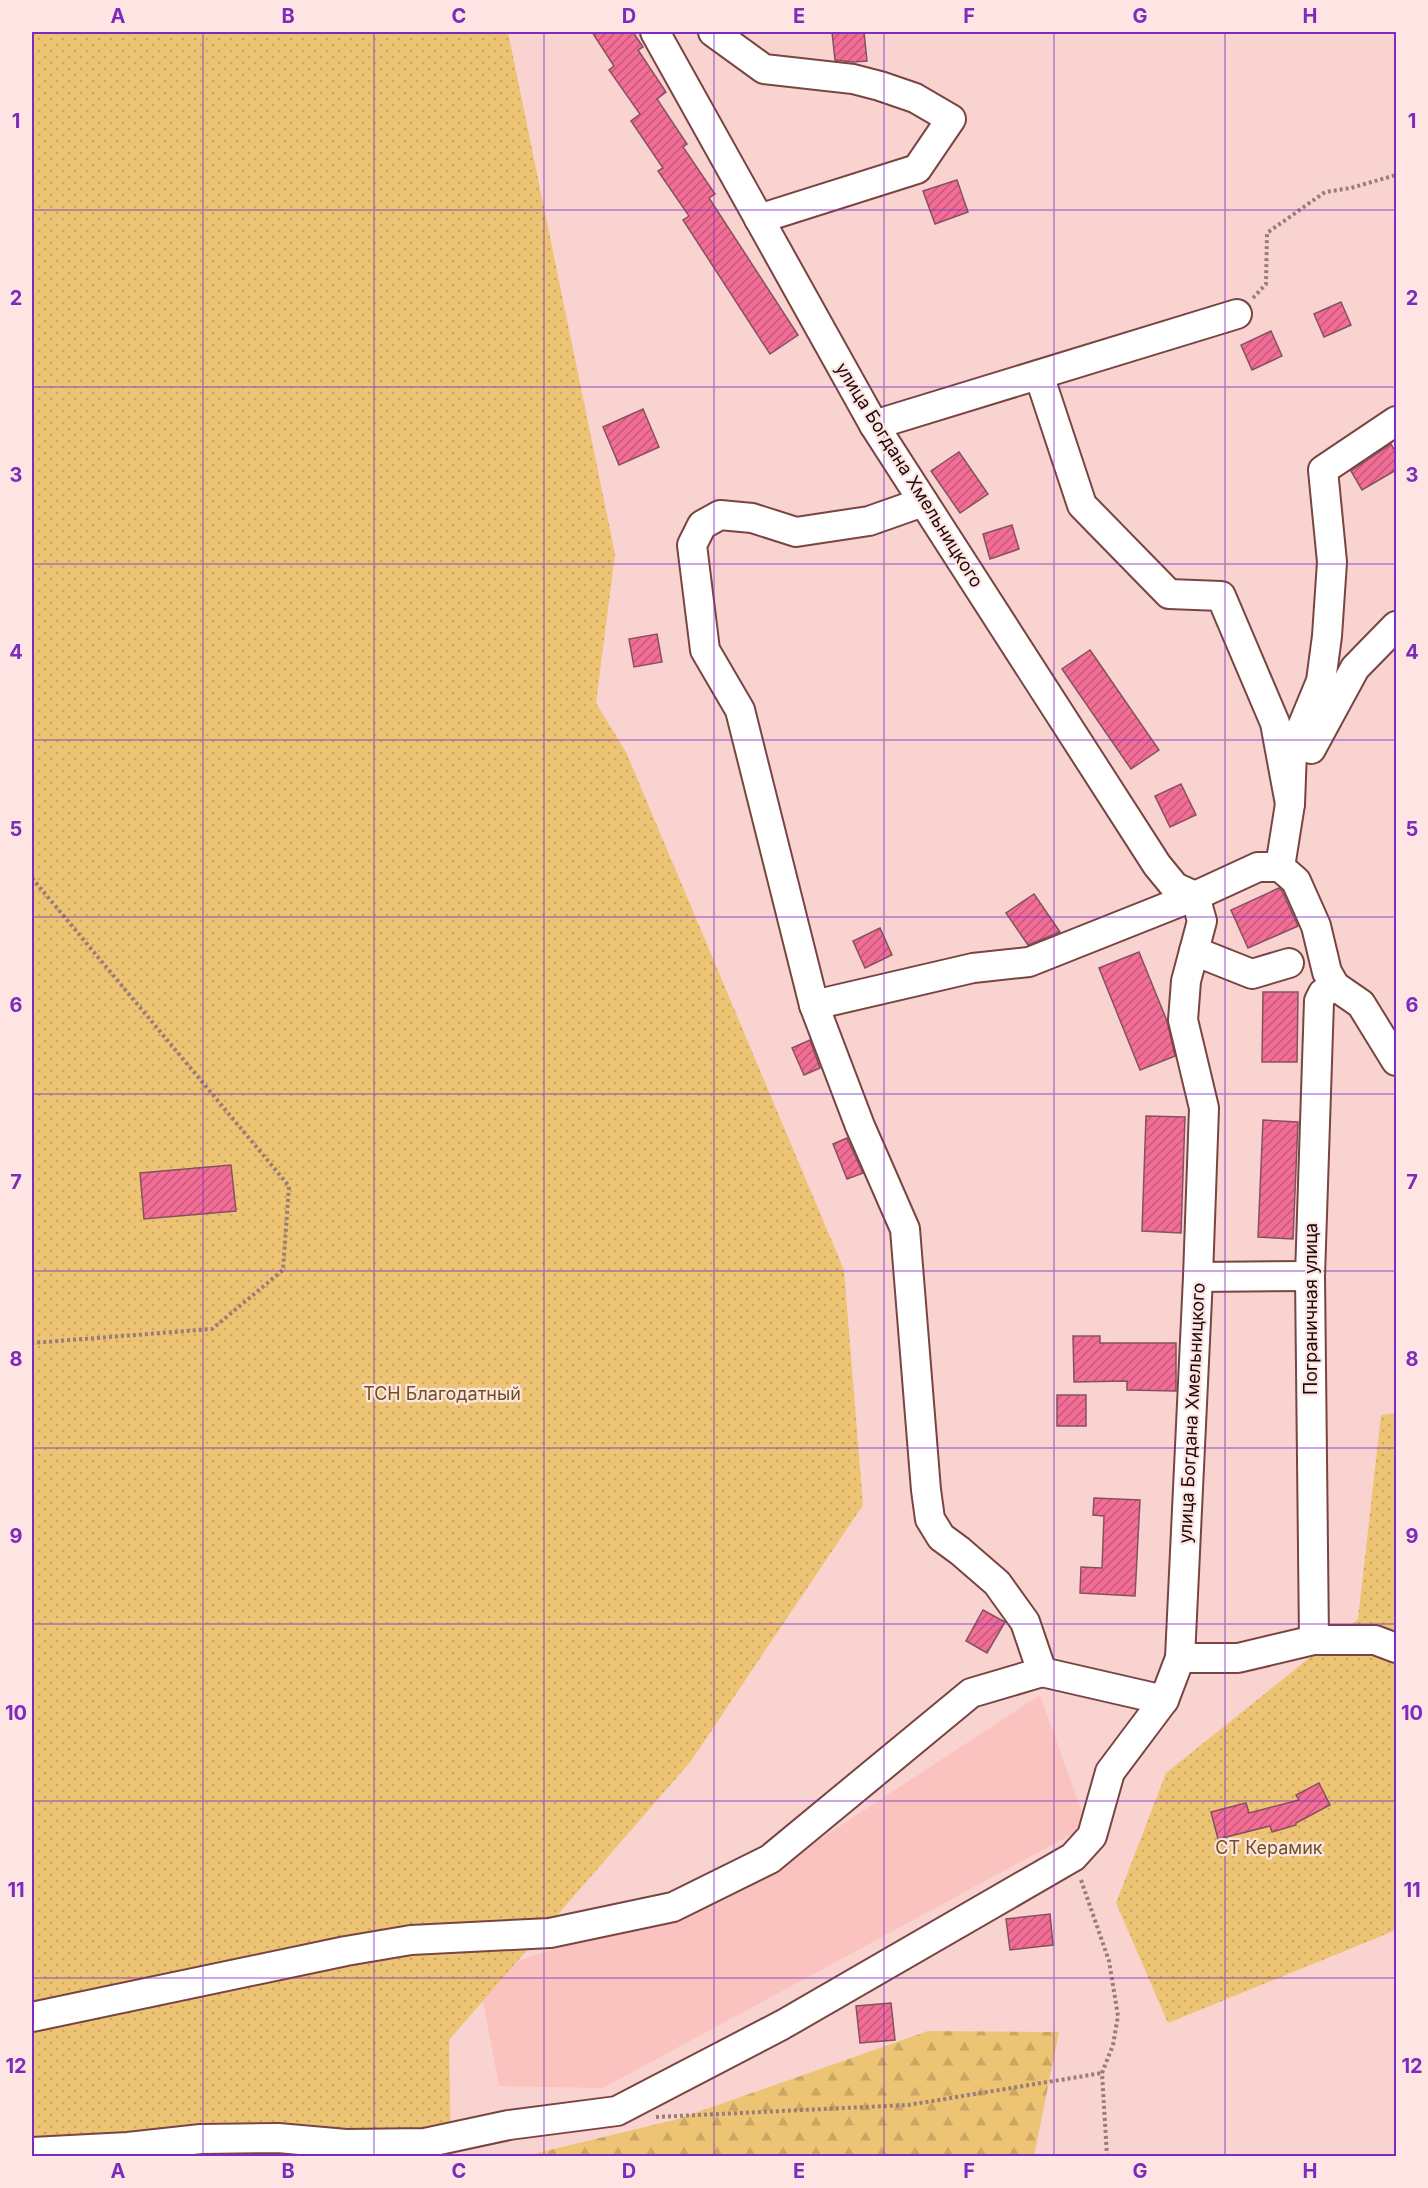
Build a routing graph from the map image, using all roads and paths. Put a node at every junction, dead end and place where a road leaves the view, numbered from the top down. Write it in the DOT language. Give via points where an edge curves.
graph roads {
  1 [pos="655,32"];
  2 [pos="713,32"];
  3 [pos="1396,175"];
  4 [pos="759,219"];
  5 [pos="1237,314"];
  6 [pos="1039,375"];
  7 [pos="1396,421"];
  8 [pos="874,425"];
  9 [pos="923,502"];
  10 [pos="1396,626"];
  11 [pos="1290,804"];
  12 [pos="1280,867"];
  13 [pos="32,878"];
  14 [pos="1195,896"];
  15 [pos="1194,951"];
  16 [pos="1289,963"];
  17 [pos="1335,986"];
  18 [pos="814,1005"];
  19 [pos="1396,1061"];
  20 [pos="1310,1276"];
  21 [pos="1198,1277"];
  22 [pos="32,1343"];
  23 [pos="1314,1640"];
  24 [pos="1396,1648"];
  25 [pos="1180,1658"];
  26 [pos="1042,1672"];
  27 [pos="1164,1700"];
  28 [pos="1072,1857"];
  29 [pos="32,2017"];
  30 [pos="1102,2073"];
  31 [pos="617,2111"];
  32 [pos="32,2152"];
  33 [pos="1107,2157"];
  1 -- 4 [label="street, улица Богдана Хмельницкого"];
  2 -- 4 [label="street" via="764,69 853,79 880,86 915,98 951,119 917,169"];
  3 -- 5 [label="path" via="1325,192 1267,233 1266,284"];
  4 -- 8 [label="street, улица Богдана Хмельницкого"];
  5 -- 6 [label="street"];
  6 -- 8 [label="street"];
  6 -- 11 [label="street" via="1082,505 1169,594 1221,596 1275,723"];
  7 -- 11 [label="street" via="1323,470 1332,562 1327,636 1321,681 1292,751"];
  8 -- 9 [label="street, улица Богдана Хмельницкого"];
  9 -- 14 [label="street, улица Богдана Хмельницкого" via="1156,865 1175,887"];
  9 -- 18 [label="street" via="869,522 796,532 752,518 720,515 702,525 692,545 705,650 740,710"];
  10 -- 11 [label="street" via="1355,668 1314,741"];
  11 -- 12 [label="street"];
  12 -- 14 [label="street" via="1258,867"];
  12 -- 17 [label="street" via="1296,881 1316,926 1327,972"];
  13 -- 22 [label="path" via="290,1186 283,1270 212,1329"];
  14 -- 15 [label="street, улица Богдана Хмельницкого" via="1202,921"];
  14 -- 18 [label="street" via="1029,962 973,968"];
  15 -- 16 [label="street" via="1252,974"];
  15 -- 21 [label="street, улица Богдана Хмельницкого" via="1186,981 1184,1020 1204,1108"];
  17 -- 19 [label="street" via="1361,1004"];
  17 -- 20 [label="street, Пограничная улица" via="1323,993 1319,1001"];
  18 -- 26 [label="street" via="905,1229 930,1519 941,1537 997,1583 1025,1622"];
  20 -- 21 [label="street"];
  20 -- 23 [label="street, Пограничная улица"];
  21 -- 25 [label="street, улица Богдана Хмельницкого"];
  23 -- 24 [label="street" via="1375,1640"];
  23 -- 25 [label="street" via="1238,1658"];
  25 -- 27 [label="street, улица Богдана Хмельницкого"];
  26 -- 27 [label="street"];
  26 -- 29 [label="street" via="971,1693 770,1859 673,1907 550,1933 411,1940 357,1949"];
  27 -- 28 [label="street, улица Богдана Хмельницкого" via="1110,1772 1092,1836"];
  28 -- 30 [label="path" via="1109,1961 1118,2016 1113,2045"];
  28 -- 31 [label="street, улица Богдана Хмельницкого" via="782,2025"];
  30 -- 31 [label="path" via="908,2105 660,2118"];
  30 -- 33 [label="path"];
  31 -- 32 [label="street" via="509,2125 425,2143 201,2139"];
}
